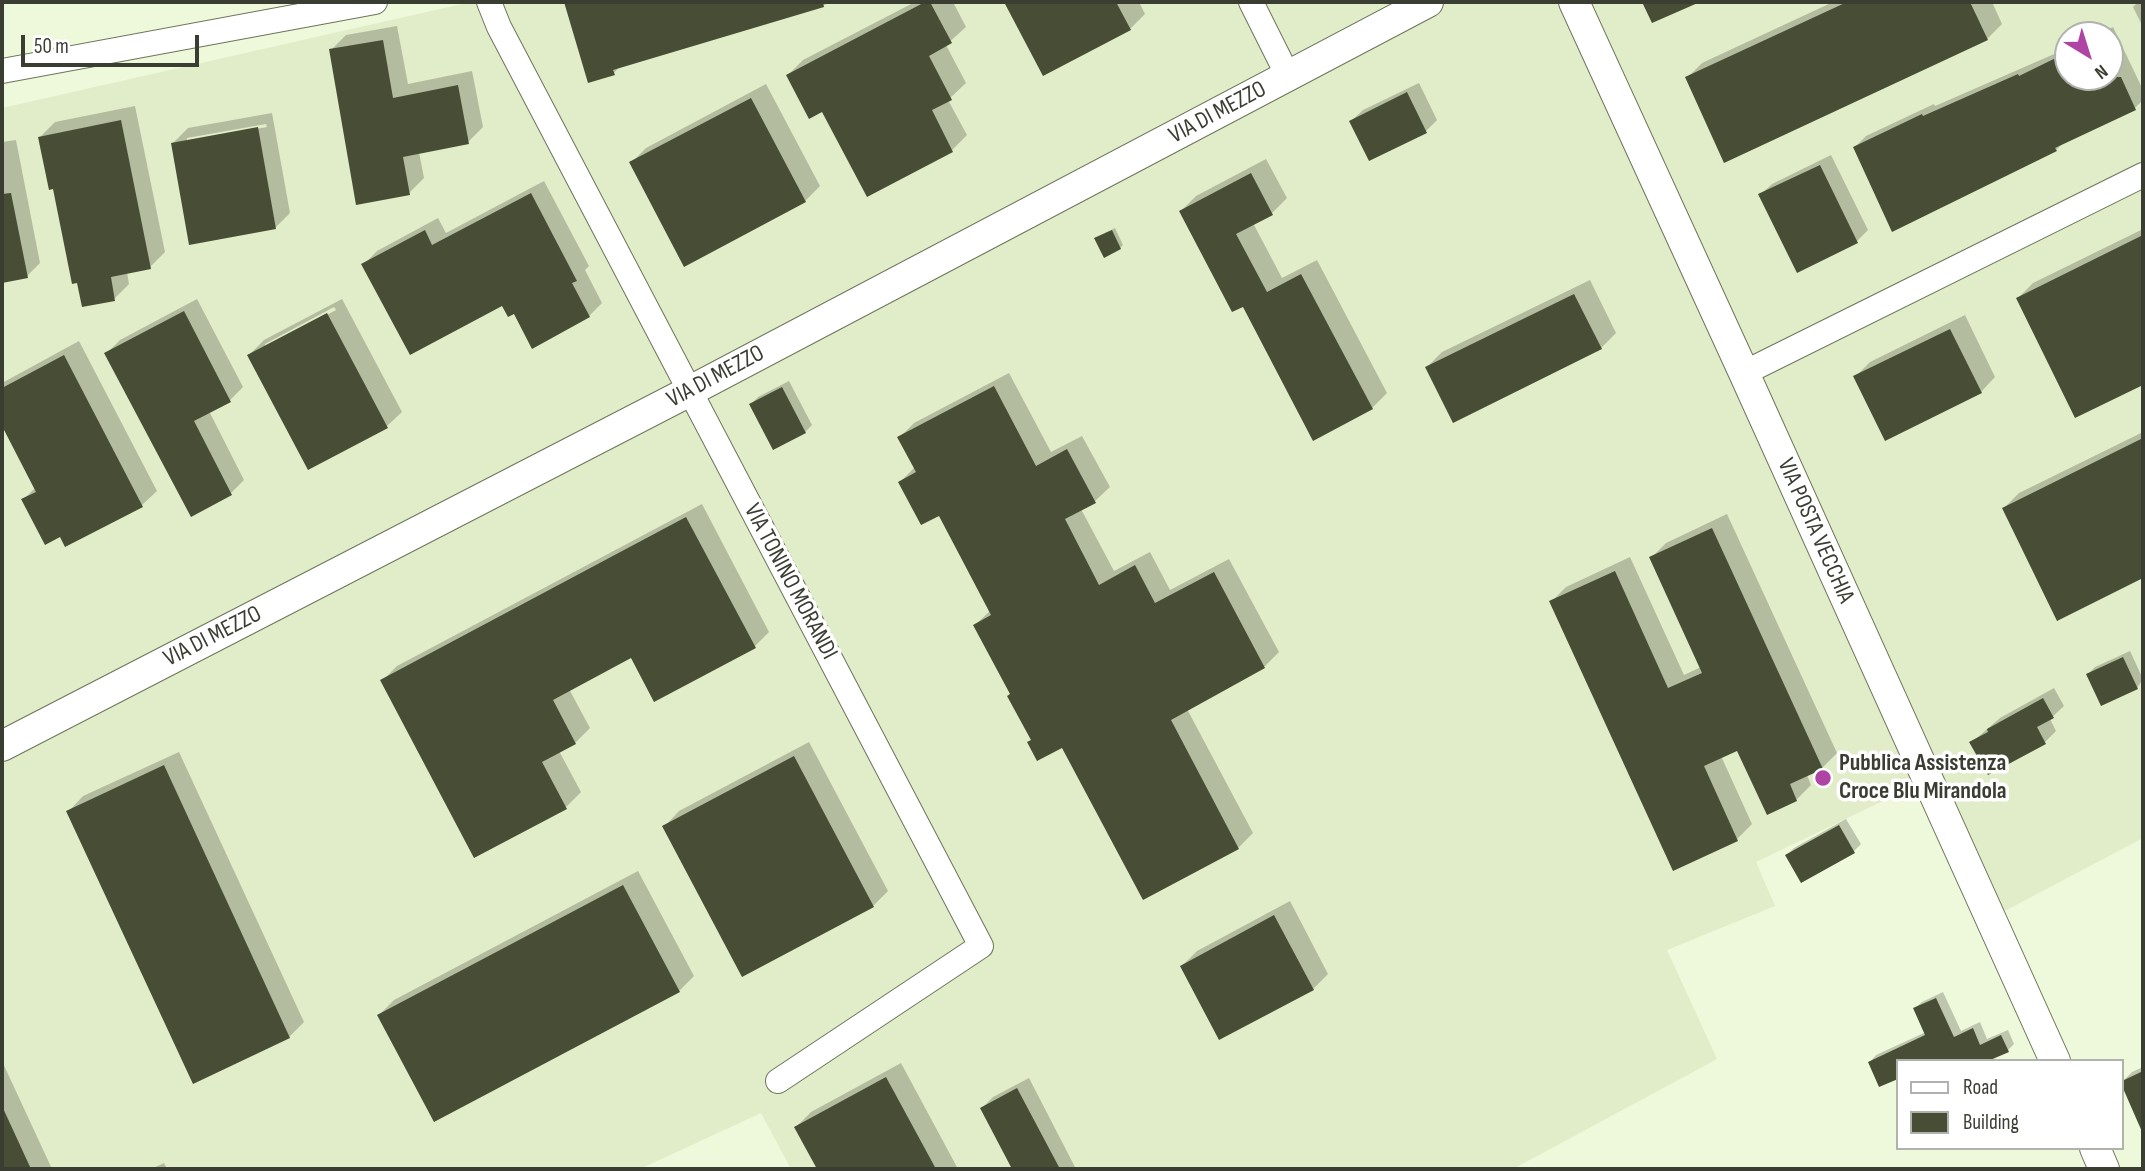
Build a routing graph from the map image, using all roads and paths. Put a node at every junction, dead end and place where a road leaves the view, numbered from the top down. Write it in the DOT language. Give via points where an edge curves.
graph roads {
  1 [pos="374,2"];
  2 [pos="489,2"];
  3 [pos="1251,2"];
  4 [pos="1428,2"];
  5 [pos="1574,2"];
  6 [pos="2,71"];
  7 [pos="1287,76"];
  8 [pos="2143,175"];
  9 [pos="1744,373"];
  10 [pos="690,391"];
  11 [pos="2,746"];
  12 [pos="2054,1059"];
  13 [pos="778,1081"];
  14 [pos="2096,1150"];
  15 [pos="2104,1169"];
  1 -- 6 [label="street"];
  2 -- 10 [label="street, VIA TONINO MORANDI"];
  3 -- 7 [label="street"];
  4 -- 7 [label="street, VIA DI MEZZO"];
  5 -- 9 [label="street, VIA POSTA VECCHIA"];
  7 -- 10 [label="street, VIA DI MEZZO"];
  8 -- 9 [label="street"];
  9 -- 12 [label="street, VIA POSTA VECCHIA"];
  10 -- 11 [label="street, VIA DI MEZZO"];
  10 -- 13 [label="street, VIA TONINO MORANDI" via="981,946"];
  14 -- 15 [label="street"];
}
